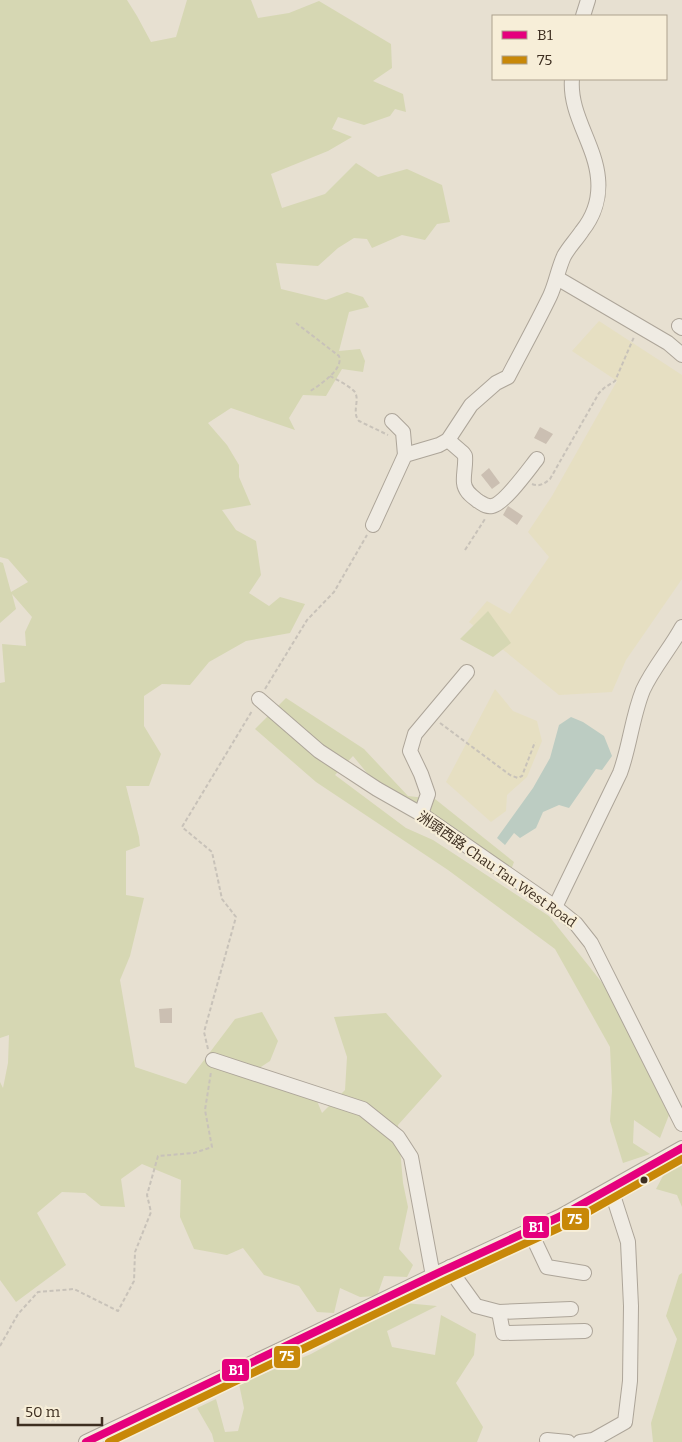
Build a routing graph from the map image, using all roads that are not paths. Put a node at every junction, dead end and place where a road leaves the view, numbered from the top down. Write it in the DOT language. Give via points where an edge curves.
graph roads {
  1 [pos="588,0"];
  2 [pos="582,15"];
  3 [pos="572,80"];
  4 [pos="557,278"];
  5 [pos="682,355"];
  6 [pos="392,421"];
  7 [pos="448,440"];
  8 [pos="405,455"];
  9 [pos="537,459"];
  10 [pos="373,525"];
  11 [pos="682,627"];
  12 [pos="467,672"];
  13 [pos="259,699"];
  14 [pos="421,814"];
  15 [pos="555,907"];
  16 [pos="213,1060"];
  17 [pos="682,1124"];
  18 [pos="682,1148"];
  19 [pos="611,1189"];
  20 [pos="530,1231"];
  21 [pos="450,1267"];
  22 [pos="584,1273"];
  23 [pos="433,1276"];
  24 [pos="571,1310"];
  25 [pos="499,1312"];
  26 [pos="585,1331"];
  27 [pos="105,1438"];
  28 [pos="548,1440"];
  29 [pos="86,1442"];
  30 [pos="568,1442"];
  31 [pos="580,1442"];
  1 -- 2 [label="street"];
  3 -- 4 [label="street" via="573,100 595,162 599,192 596,206 565,256"];
  4 -- 5 [label="street" via="639,325"];
  4 -- 7 [label="street" via="508,377 471,405"];
  6 -- 8 [label="street" via="403,432"];
  7 -- 8 [label="street"];
  7 -- 9 [label="street" via="465,456 466,489 484,506 500,502"];
  8 -- 10 [label="street"];
  11 -- 15 [label="street" via="643,690 620,773"];
  12 -- 14 [label="street" via="415,734 410,751 428,794"];
  13 -- 14 [label="street, 洲頭西路 Chau Tau West Road" via="319,751"];
  14 -- 15 [label="street, 洲頭西路 Chau Tau West Road"];
  15 -- 17 [label="street, 洲頭西路 Chau Tau West Road" via="576,924 591,943"];
  16 -- 23 [label="street" via="363,1109 398,1137 411,1157"];
  18 -- 19 [label="street"];
  19 -- 20 [label="street"];
  19 -- 31 [label="street" via="628,1242 630,1381 625,1422 593,1440"];
  20 -- 21 [label="street"];
  20 -- 22 [label="street" via="547,1267"];
  21 -- 23 [label="street"];
  21 -- 25 [label="street" via="476,1306"];
  23 -- 27 [label="street"];
  24 -- 25 [label="street"];
  25 -- 26 [label="street" via="503,1333"];
  27 -- 29 [label="street"];
  28 -- 30 [label="street"];
}
